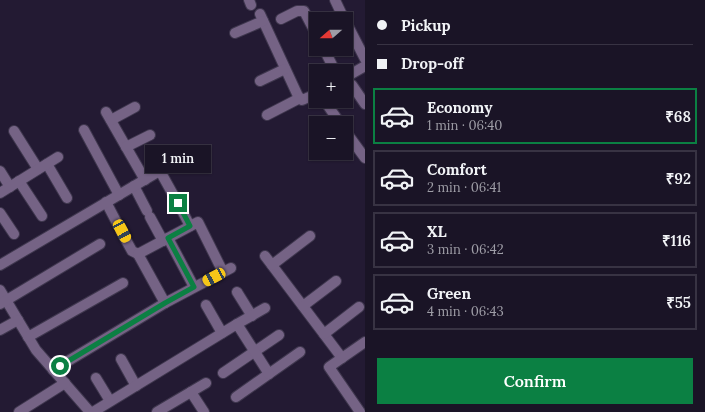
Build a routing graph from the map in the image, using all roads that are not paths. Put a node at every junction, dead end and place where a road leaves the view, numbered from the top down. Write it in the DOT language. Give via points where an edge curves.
graph roads {
  1 [pos="335,0"];
  2 [pos="341,12"];
  3 [pos="281,19"];
  4 [pos="309,21"];
  5 [pos="235,33"];
  6 [pos="353,36"];
  7 [pos="365,59"];
  8 [pos="365,66"];
  9 [pos="285,69"];
  10 [pos="353,77"];
  11 [pos="260,81"];
  12 [pos="353,87"];
  13 [pos="300,98"];
  14 [pos="309,98"];
  15 [pos="365,104"];
  16 [pos="135,107"];
  17 [pos="267,115"];
  18 [pos="84,130"];
  19 [pos="14,131"];
  20 [pos="150,135"];
  21 [pos="353,142"];
  22 [pos="126,148"];
  23 [pos="58,157"];
  24 [pos="365,158"];
  25 [pos="43,167"];
  26 [pos="0,170"];
  27 [pos="145,180"];
  28 [pos="20,181"];
  29 [pos="134,186"];
  30 [pos="10,187"];
  31 [pos="0,193"];
  32 [pos="119,195"];
  33 [pos="67,198"];
  34 [pos="106,202"];
  35 [pos="0,213"];
  36 [pos="42,216"];
  37 [pos="190,226"];
  38 [pos="14,234"];
  39 [pos="310,236"];
  40 [pos="166,239"];
  41 [pos="100,244"];
  42 [pos="138,254"];
  43 [pos="265,256"];
  44 [pos="0,265"];
  45 [pos="272,265"];
  46 [pos="336,281"];
  47 [pos="123,283"];
  48 [pos="194,287"];
  49 [pos="0,290"];
  50 [pos="237,292"];
  51 [pos="3,302"];
  52 [pos="165,303"];
  53 [pos="206,305"];
  54 [pos="303,306"];
  55 [pos="359,307"];
  56 [pos="265,308"];
  57 [pos="252,316"];
  58 [pos="18,320"];
  59 [pos="237,324"];
  60 [pos="0,330"];
  61 [pos="222,333"];
  62 [pos="324,334"];
  63 [pos="279,335"];
  64 [pos="28,337"];
  65 [pos="365,342"];
  66 [pos="255,352"];
  67 [pos="300,352"];
  68 [pos="342,358"];
  69 [pos="120,359"];
  70 [pos="53,370"];
  71 [pos="223,373"];
  72 [pos="269,374"];
  73 [pos="96,378"];
  74 [pos="65,383"];
  75 [pos="206,383"];
  76 [pos="136,386"];
  77 [pos="191,392"];
  78 [pos="236,397"];
  79 [pos="110,401"];
  80 [pos="170,409"];
  81 [pos="19,412"];
  82 [pos="91,412"];
  83 [pos="157,412"];
  84 [pos="204,412"];
  85 [pos="360,412"];
  1 -- 2 [label="street"];
  3 -- 4 [label="street" via="297,11 304,11"];
  5 -- 9 [label="street" via="261,17"];
  6 -- 7 [label="street"];
  8 -- 10 [label="street"];
  9 -- 11 [label="street"];
  9 -- 13 [label="street"];
  12 -- 15 [label="street"];
  13 -- 14 [label="street" via="305,100"];
  13 -- 17 [label="street"];
  16 -- 22 [label="street" via="108,116"];
  18 -- 32 [label="street"];
  19 -- 25 [label="street"];
  20 -- 22 [label="street"];
  21 -- 24 [label="street"];
  22 -- 27 [label="street"];
  23 -- 25 [label="street"];
  25 -- 28 [label="street"];
  25 -- 33 [label="street"];
  26 -- 30 [label="street"];
  27 -- 29 [label="street"];
  27 -- 37 [label="street" via="164,169"];
  28 -- 30 [label="street"];
  28 -- 36 [label="street"];
  29 -- 32 [label="street"];
  29 -- 40 [label="street"];
  30 -- 31 [label="street"];
  32 -- 34 [label="street"];
  34 -- 42 [label="street" via="132,251"];
  34 -- 44 [label="street"];
  35 -- 38 [label="street"];
  37 -- 40 [label="street"];
  37 -- 48 [label="street" via="198,222 227,270"];
  39 -- 45 [label="street"];
  40 -- 42 [label="street"];
  40 -- 48 [label="street"];
  41 -- 51 [label="street"];
  42 -- 52 [label="street"];
  43 -- 45 [label="street"];
  45 -- 54 [label="street"];
  46 -- 54 [label="street"];
  47 -- 64 [label="street"];
  48 -- 52 [label="street"];
  49 -- 51 [label="street"];
  50 -- 57 [label="street"];
  51 -- 58 [label="street"];
  52 -- 70 [label="street"];
  53 -- 61 [label="street"];
  54 -- 62 [label="street"];
  55 -- 62 [label="street"];
  56 -- 57 [label="street"];
  57 -- 59 [label="street"];
  58 -- 60 [label="street"];
  58 -- 64 [label="street"];
  59 -- 61 [label="street"];
  59 -- 66 [label="street"];
  61 -- 76 [label="street"];
  62 -- 68 [label="street"];
  63 -- 66 [label="street"];
  64 -- 70 [label="street"];
  65 -- 68 [label="street"];
  66 -- 71 [label="street"];
  66 -- 72 [label="street"];
  67 -- 72 [label="street"];
  68 -- 85 [label="street" via="328,367"];
  69 -- 76 [label="street"];
  70 -- 74 [label="street"];
  72 -- 78 [label="street"];
  73 -- 79 [label="street"];
  74 -- 81 [label="street"];
  74 -- 82 [label="street"];
  75 -- 77 [label="street"];
  76 -- 79 [label="street"];
  77 -- 80 [label="street"];
  77 -- 84 [label="street"];
  79 -- 82 [label="street"];
  80 -- 83 [label="street"];
}
